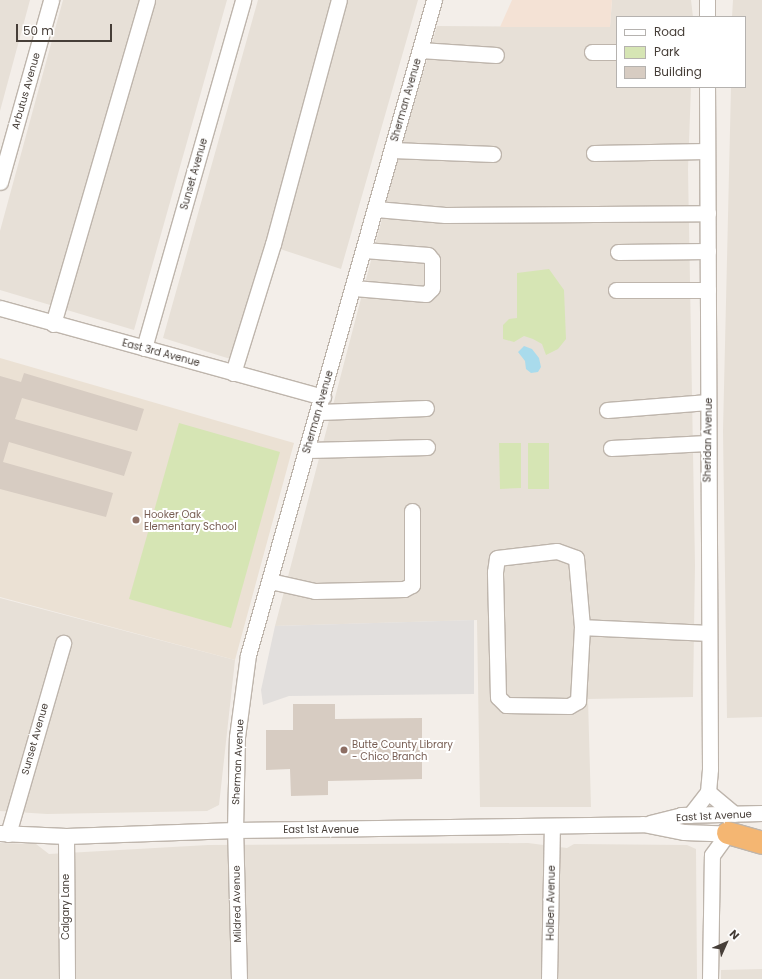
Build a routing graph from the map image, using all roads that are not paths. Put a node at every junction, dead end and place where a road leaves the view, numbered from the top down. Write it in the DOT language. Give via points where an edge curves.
graph roads {
  1 [pos="51,0"];
  2 [pos="147,0"];
  3 [pos="243,0"];
  4 [pos="339,0"];
  5 [pos="434,0"];
  6 [pos="706,0"];
  7 [pos="706,16"];
  8 [pos="420,50"];
  9 [pos="592,52"];
  10 [pos="616,52"];
  11 [pos="496,55"];
  12 [pos="707,88"];
  13 [pos="392,150"];
  14 [pos="707,151"];
  15 [pos="594,153"];
  16 [pos="493,154"];
  17 [pos="0,182"];
  18 [pos="376,209"];
  19 [pos="708,213"];
  20 [pos="364,250"];
  21 [pos="708,251"];
  22 [pos="618,252"];
  23 [pos="354,288"];
  24 [pos="616,290"];
  25 [pos="708,290"];
  26 [pos="0,308"];
  27 [pos="53,324"];
  28 [pos="144,348"];
  29 [pos="233,373"];
  30 [pos="323,397"];
  31 [pos="708,402"];
  32 [pos="426,408"];
  33 [pos="607,410"];
  34 [pos="319,412"];
  35 [pos="707,443"];
  36 [pos="427,447"];
  37 [pos="611,448"];
  38 [pos="308,450"];
  39 [pos="412,511"];
  40 [pos="270,581"];
  41 [pos="582,627"];
  42 [pos="708,633"];
  43 [pos="63,643"];
  44 [pos="708,792"];
  45 [pos="762,813"];
  46 [pos="690,815"];
  47 [pos="643,824"];
  48 [pos="731,824"];
  49 [pos="552,826"];
  50 [pos="235,830"];
  51 [pos="695,832"];
  52 [pos="4,834"];
  53 [pos="762,834"];
  54 [pos="66,836"];
  55 [pos="762,843"];
  56 [pos="712,856"];
  57 [pos="67,979"];
  58 [pos="239,979"];
  59 [pos="549,979"];
  60 [pos="710,979"];
  1 -- 17 [label="street, Arbutus Avenue"];
  2 -- 27 [label="street"];
  3 -- 28 [label="street, Sunset Avenue"];
  4 -- 29 [label="street" via="273,244"];
  5 -- 8 [label="street, Sherman Avenue"];
  6 -- 7 [label="street"];
  8 -- 11 [label="street"];
  8 -- 13 [label="street, Sherman Avenue"];
  9 -- 10 [label="street"];
  12 -- 14 [label="street, Sheridan Avenue"];
  13 -- 16 [label="street"];
  13 -- 18 [label="street, Sherman Avenue"];
  14 -- 15 [label="street"];
  14 -- 19 [label="street, Sheridan Avenue"];
  18 -- 19 [label="street" via="452,215"];
  18 -- 20 [label="street, Sherman Avenue"];
  19 -- 21 [label="street, Sheridan Avenue"];
  20 -- 23 [label="street, Sherman Avenue"];
  20 -- 23 [label="street" via="428,255 432,260 432,288 426,294"];
  21 -- 22 [label="street"];
  21 -- 25 [label="street, Sheridan Avenue"];
  23 -- 30 [label="street, Sherman Avenue"];
  24 -- 25 [label="street"];
  25 -- 31 [label="street, Sheridan Avenue"];
  26 -- 27 [label="street, East 3rd Avenue"];
  27 -- 28 [label="street, East 3rd Avenue"];
  28 -- 29 [label="street, East 3rd Avenue"];
  29 -- 30 [label="street, East 3rd Avenue"];
  30 -- 34 [label="street, Sherman Avenue"];
  31 -- 33 [label="street"];
  31 -- 35 [label="street, Sheridan Avenue"];
  32 -- 34 [label="street"];
  34 -- 38 [label="street, Sherman Avenue"];
  35 -- 37 [label="street"];
  35 -- 42 [label="street, Sheridan Avenue"];
  36 -- 38 [label="street"];
  38 -- 40 [label="street, Sherman Avenue"];
  39 -- 40 [label="street" via="412,585 404,589 315,591"];
  40 -- 50 [label="street, Sherman Avenue" via="248,655 237,737"];
  41 -- 41 [label="street" via="576,558 557,551 497,558 495,572 498,696 506,705 569,706 578,701"];
  41 -- 42 [label="street"];
  42 -- 44 [label="street, Sheridan Avenue"];
  43 -- 52 [label="street, Sunset Avenue"];
  44 -- 46 [label="street"];
  44 -- 48 [label="street"];
  45 -- 48 [label="street, East 1st Avenue"];
  46 -- 47 [label="street, East 1st Avenue"];
  46 -- 48 [label="street, East 1st Avenue"];
  47 -- 49 [label="street, East 1st Avenue"];
  47 -- 51 [label="street, East 1st Avenue"];
  48 -- 51 [label="street, East 1st Avenue"];
  48 -- 53 [label="street, East 1st Avenue"];
  48 -- 55 [label="highway"];
  48 -- 56 [label="street"];
  49 -- 50 [label="street, East 1st Avenue"];
  49 -- 59 [label="street, Holben Avenue"];
  50 -- 54 [label="street, East 1st Avenue"];
  50 -- 58 [label="street, Mildred Avenue"];
  51 -- 56 [label="street"];
  52 -- 54 [label="street, East 1st Avenue"];
  54 -- 57 [label="street, Calgary Lane"];
  56 -- 60 [label="street"];
}
